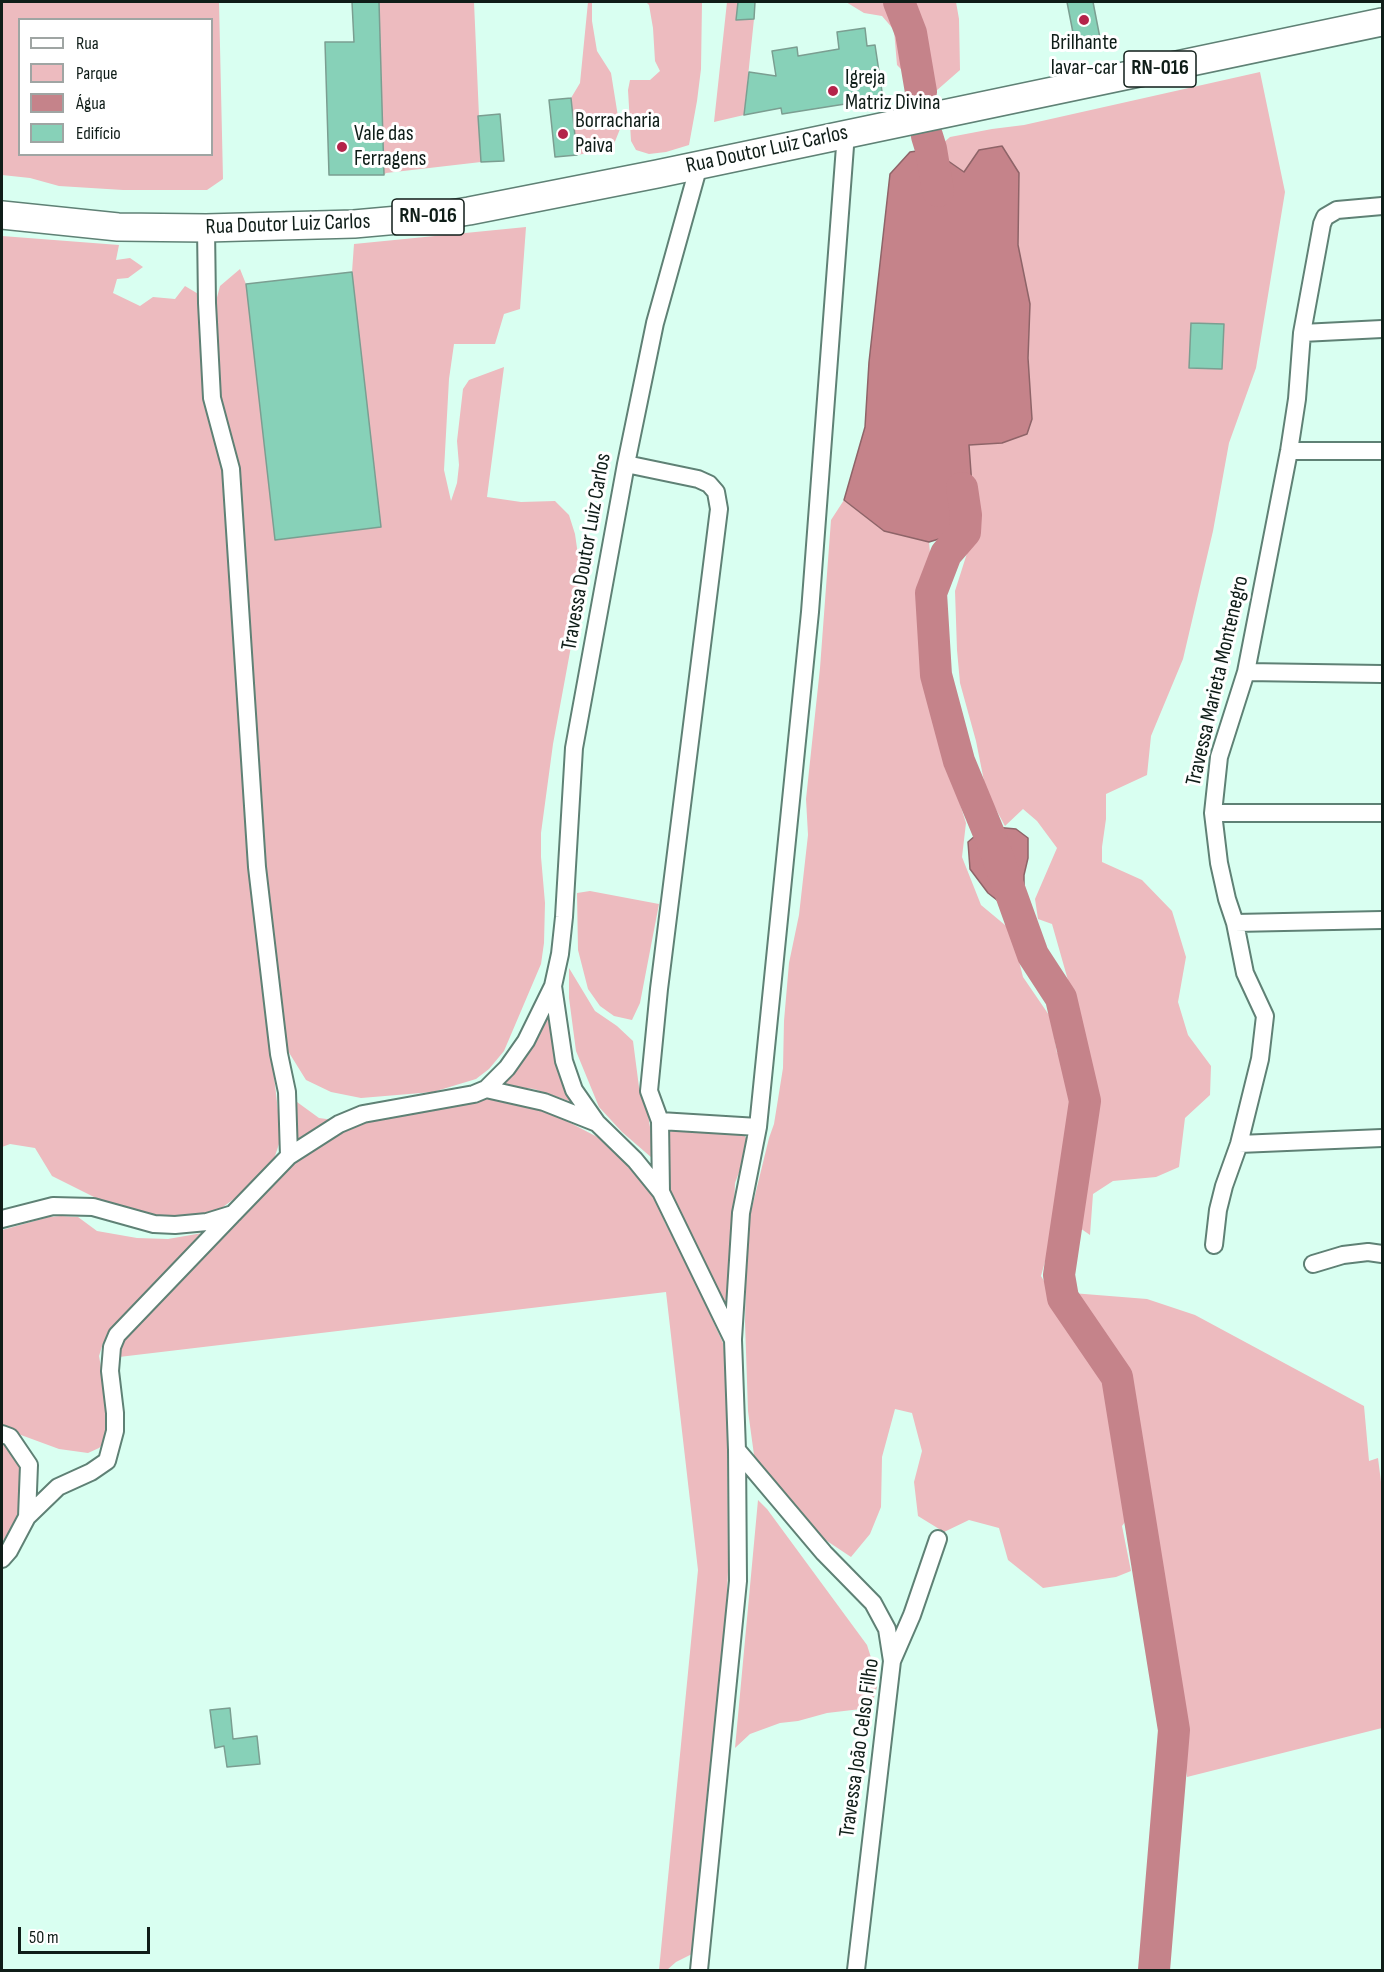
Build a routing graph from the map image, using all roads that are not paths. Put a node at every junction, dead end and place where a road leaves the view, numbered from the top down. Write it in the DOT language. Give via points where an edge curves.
graph roads {
  1 [pos="1383,22"];
  2 [pos="846,133"];
  3 [pos="699,165"];
  4 [pos="1383,206"];
  5 [pos="2,215"];
  6 [pos="206,228"];
  7 [pos="1383,329"];
  8 [pos="1302,333"];
  9 [pos="1289,451"];
  10 [pos="1383,451"];
  11 [pos="626,464"];
  12 [pos="1246,672"];
  13 [pos="1383,674"];
  14 [pos="1213,813"];
  15 [pos="1383,813"];
  16 [pos="1383,920"];
  17 [pos="1235,923"];
  18 [pos="553,986"];
  19 [pos="486,1089"];
  20 [pos="660,1121"];
  21 [pos="597,1124"];
  22 [pos="758,1127"];
  23 [pos="1383,1138"];
  24 [pos="1239,1144"];
  25 [pos="289,1156"];
  26 [pos="661,1192"];
  27 [pos="233,1214"];
  28 [pos="2,1219"];
  29 [pos="1214,1245"];
  30 [pos="1383,1254"];
  31 [pos="1313,1264"];
  32 [pos="733,1340"];
  33 [pos="6,1435"];
  34 [pos="737,1450"];
  35 [pos="27,1517"];
  36 [pos="939,1539"];
  37 [pos="2,1560"];
  38 [pos="892,1661"];
  39 [pos="699,1971"];
  40 [pos="856,1971"];
  1 -- 2 [label="main road, Rua Doutor Luiz Carlos / RN-016"];
  2 -- 3 [label="main road, Rua Doutor Luiz Carlos / RN-016"];
  2 -- 22 [label="street" via="810,612"];
  3 -- 6 [label="main road, Rua Doutor Luiz Carlos / RN-016" via="432,217 354,224"];
  3 -- 11 [label="street, Travessa Doutor Luiz Carlos" via="655,323"];
  4 -- 8 [label="street, Travessa Marieta Montenegro" via="1337,210 1325,217"];
  5 -- 6 [label="main road, Rua Doutor Luiz Carlos / RN-016" via="118,227"];
  6 -- 25 [label="street" via="212,398 231,469 257,867 287,1092"];
  7 -- 8 [label="street"];
  8 -- 9 [label="street, Travessa Marieta Montenegro"];
  9 -- 10 [label="street"];
  9 -- 12 [label="street, Travessa Marieta Montenegro"];
  11 -- 18 [label="street, Travessa Doutor Luiz Carlos" via="574,748 564,917"];
  11 -- 20 [label="street" via="709,484 716,492 719,509 650,1080 649,1091"];
  12 -- 13 [label="street"];
  12 -- 14 [label="street, Travessa Marieta Montenegro" via="1220,757"];
  14 -- 15 [label="street"];
  14 -- 17 [label="street, Travessa Marieta Montenegro" via="1219,863"];
  16 -- 17 [label="street"];
  17 -- 24 [label="street, Travessa Marieta Montenegro" via="1245,973 1265,1016 1260,1059"];
  18 -- 19 [label="street" via="526,1041"];
  18 -- 21 [label="street" via="564,1061 574,1090"];
  19 -- 21 [label="street" via="544,1102"];
  19 -- 25 [label="street" via="363,1114 339,1124"];
  20 -- 22 [label="street"];
  20 -- 26 [label="street"];
  21 -- 26 [label="street"];
  22 -- 32 [label="street" via="741,1213"];
  23 -- 24 [label="street"];
  24 -- 29 [label="street, Travessa Marieta Montenegro" via="1218,1210"];
  25 -- 27 [label="street"];
  26 -- 32 [label="street"];
  27 -- 28 [label="street" via="176,1225 154,1224 93,1207 53,1206"];
  27 -- 35 [label="street" via="117,1335 110,1371 115,1431 107,1461 58,1487"];
  30 -- 31 [label="street" via="1343,1255"];
  32 -- 34 [label="street"];
  33 -- 35 [label="street" via="29,1465"];
  34 -- 38 [label="street" via="873,1603 887,1629"];
  34 -- 39 [label="street" via="738,1581"];
  35 -- 37 [label="street"];
  36 -- 38 [label="street, Travessa João Celso Filho"];
  38 -- 40 [label="street, Travessa João Celso Filho"];
}
